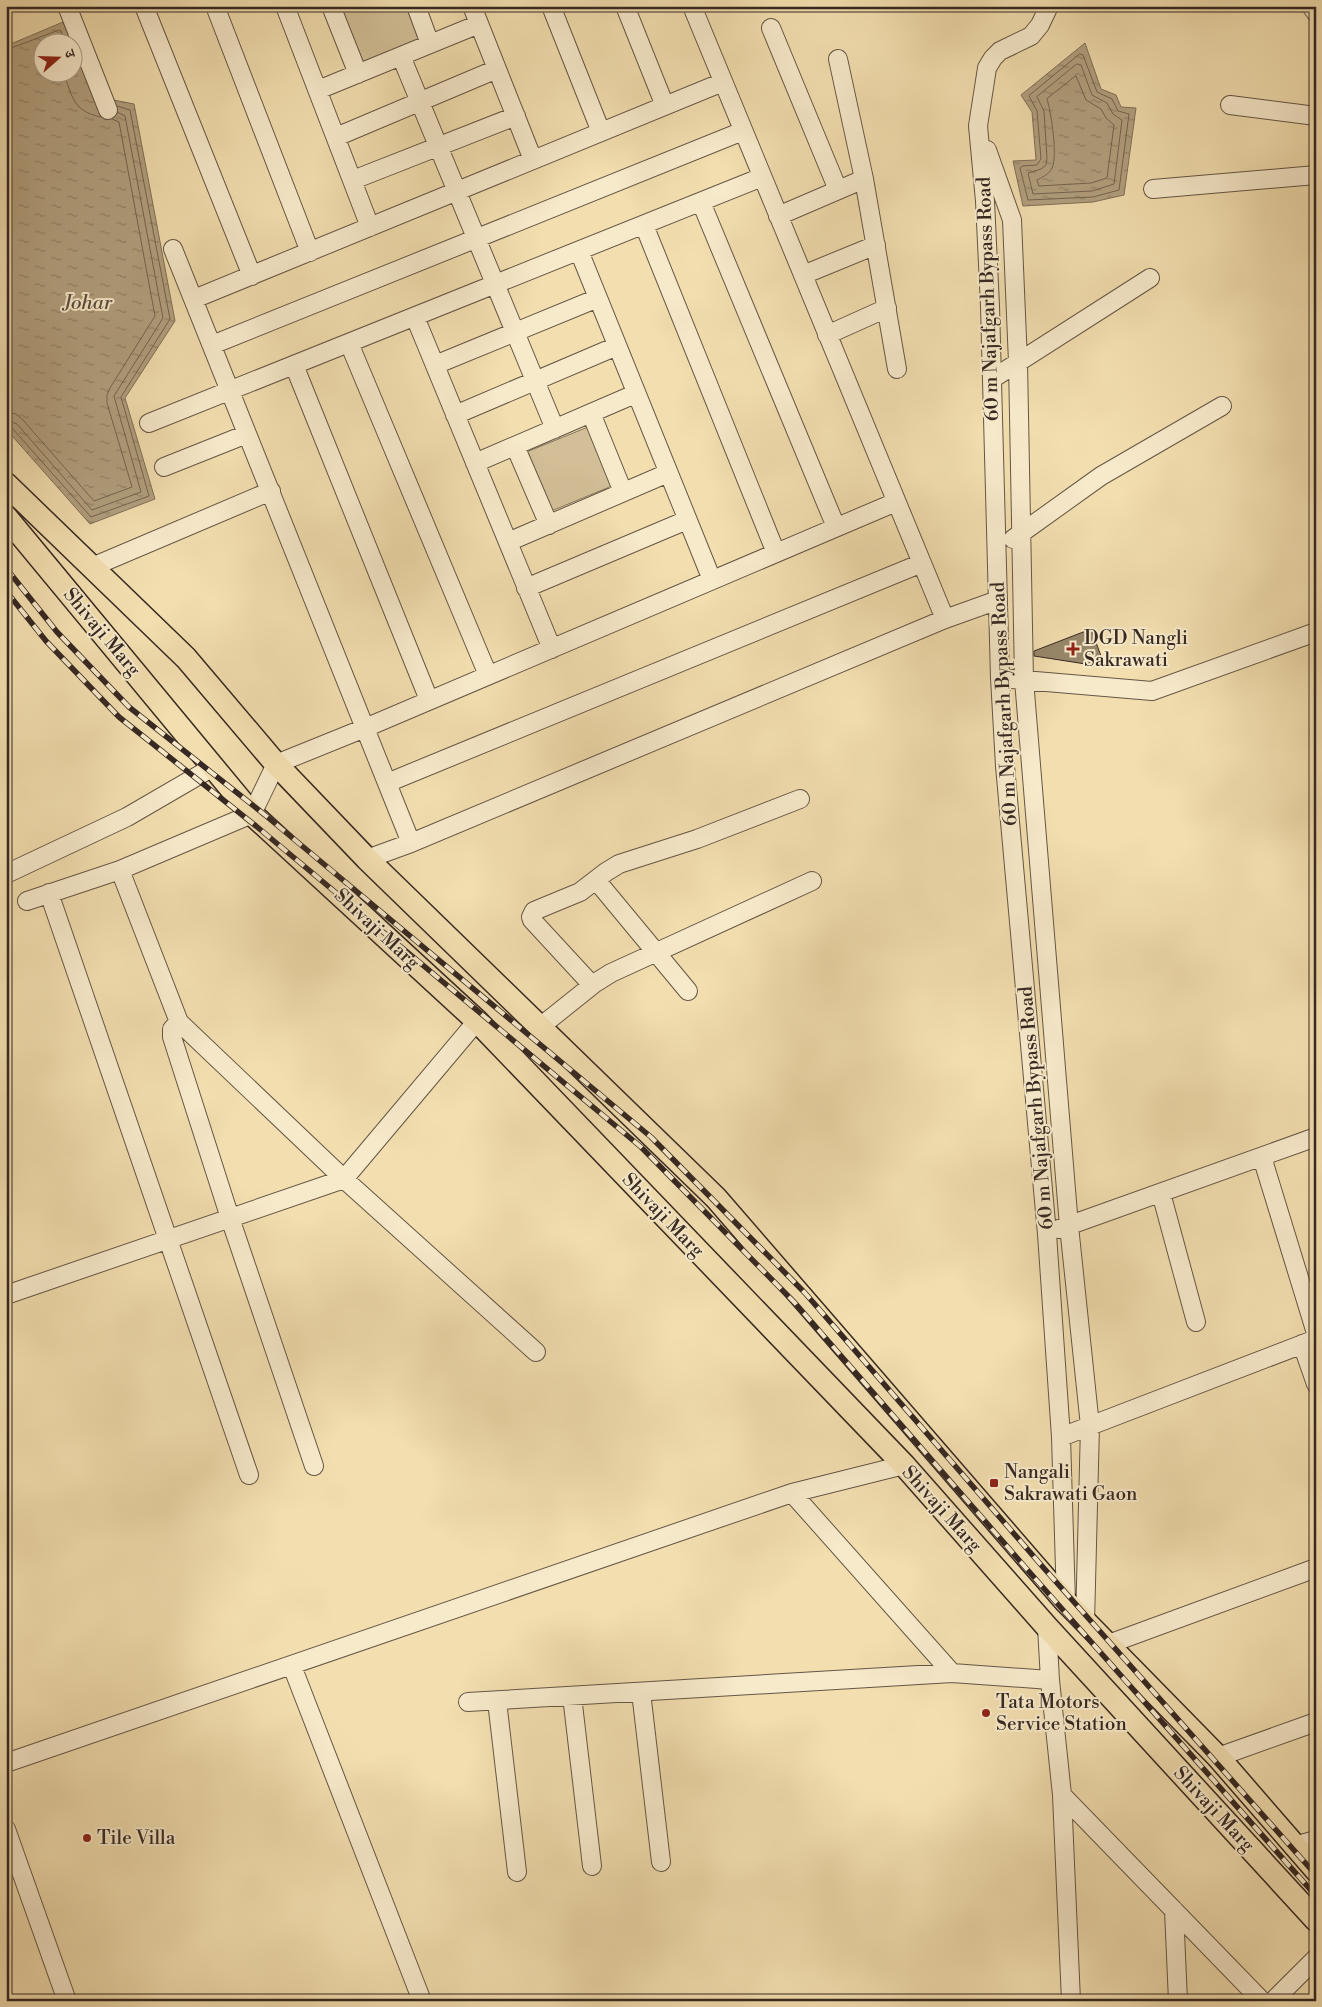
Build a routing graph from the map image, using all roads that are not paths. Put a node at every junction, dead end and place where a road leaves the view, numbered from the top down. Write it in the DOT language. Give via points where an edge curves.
graph roads {
  1 [pos="67,6"];
  2 [pos="144,6"];
  3 [pos="215,6"];
  4 [pos="331,6"];
  5 [pos="416,6"];
  6 [pos="472,6"];
  7 [pos="551,6"];
  8 [pos="625,6"];
  9 [pos="692,6"];
  10 [pos="1049,6"];
  11 [pos="1311,6"];
  12 [pos="291,8"];
  13 [pos="1316,13"];
  14 [pos="479,24"];
  15 [pos="771,28"];
  16 [pos="430,44"];
  17 [pos="401,56"];
  18 [pos="838,59"];
  19 [pos="497,69"];
  20 [pos="358,74"];
  21 [pos="723,82"];
  22 [pos="318,90"];
  23 [pos="420,102"];
  24 [pos="1230,105"];
  25 [pos="665,106"];
  26 [pos="108,110"];
  27 [pos="516,116"];
  28 [pos="1316,116"];
  29 [pos="978,126"];
  30 [pos="601,132"];
  31 [pos="743,132"];
  32 [pos="336,137"];
  33 [pos="438,146"];
  34 [pos="533,160"];
  35 [pos="1316,175"];
  36 [pos="762,177"];
  37 [pos="864,179"];
  38 [pos="353,180"];
  39 [pos="1153,189"];
  40 [pos="838,190"];
  41 [pos="457,191"];
  42 [pos="701,202"];
  43 [pos="778,216"];
  44 [pos="644,225"];
  45 [pos="370,227"];
  46 [pos="476,238"];
  47 [pos="876,245"];
  48 [pos="173,249"];
  49 [pos="578,251"];
  50 [pos="310,252"];
  51 [pos="802,275"];
  52 [pos="252,276"];
  53 [pos="1150,278"];
  54 [pos="495,284"];
  55 [pos="598,298"];
  56 [pos="194,299"];
  57 [pos="887,308"];
  58 [pos="415,317"];
  59 [pos="515,332"];
  60 [pos="827,335"];
  61 [pos="349,343"];
  62 [pos="212,345"];
  63 [pos="616,346"];
  64 [pos="1018,362"];
  65 [pos="294,365"];
  66 [pos="435,365"];
  67 [pos="897,369"];
  68 [pos="992,379"];
  69 [pos="535,380"];
  70 [pos="230,390"];
  71 [pos="635,394"];
  72 [pos="1222,406"];
  73 [pos="591,413"];
  74 [pos="455,415"];
  75 [pos="149,423"];
  76 [pos="554,429"];
  77 [pos="247,434"];
  78 [pos="515,446"];
  79 [pos="475,463"];
  80 [pos="164,467"];
  81 [pos="668,473"];
  82 [pos="6,484"];
  83 [pos="271,491"];
  84 [pos="623,492"];
  85 [pos="896,502"];
  86 [pos="6,517"];
  87 [pos="687,520"];
  88 [pos="548,524"];
  89 [pos="836,527"];
  90 [pos="1021,533"];
  91 [pos="508,542"];
  92 [pos="997,550"];
  93 [pos="776,553"];
  94 [pos="922,563"];
  95 [pos="92,567"];
  96 [pos="712,580"];
  97 [pos="526,588"];
  98 [pos="998,600"];
  99 [pos="945,619"];
  100 [pos="1316,632"];
  101 [pos="552,649"];
  102 [pos="488,675"];
  103 [pos="1000,678"];
  104 [pos="1024,680"];
  105 [pos="429,700"];
  106 [pos="365,728"];
  107 [pos="276,764"];
  108 [pos="213,766"];
  109 [pos="387,783"];
  110 [pos="800,800"];
  111 [pos="252,814"];
  112 [pos="412,843"];
  113 [pos="367,859"];
  114 [pos="120,870"];
  115 [pos="6,874"];
  116 [pos="596,880"];
  117 [pos="812,881"];
  118 [pos="49,893"];
  119 [pos="27,901"];
  120 [pos="654,952"];
  121 [pos="592,985"];
  122 [pos="688,991"];
  123 [pos="477,1021"];
  124 [pos="540,1027"];
  125 [pos="176,1030"];
  126 [pos="1316,1137"];
  127 [pos="1262,1157"];
  128 [pos="344,1179"];
  129 [pos="1161,1193"];
  130 [pos="230,1218"];
  131 [pos="1068,1226"];
  132 [pos="1047,1234"];
  133 [pos="167,1240"];
  134 [pos="6,1295"];
  135 [pos="1196,1322"];
  136 [pos="1311,1339"];
  137 [pos="536,1352"];
  138 [pos="1316,1384"];
  139 [pos="1090,1426"];
  140 [pos="1061,1437"];
  141 [pos="904,1465"];
  142 [pos="314,1466"];
  143 [pos="248,1475"];
  144 [pos="792,1493"];
  145 [pos="1316,1568"];
  146 [pos="1066,1602"];
  147 [pos="1085,1623"];
  148 [pos="1047,1627"];
  149 [pos="1106,1645"];
  150 [pos="1068,1650"];
  151 [pos="292,1666"];
  152 [pos="952,1673"];
  153 [pos="1050,1680"];
  154 [pos="641,1692"];
  155 [pos="572,1696"];
  156 [pos="498,1701"];
  157 [pos="468,1702"];
  158 [pos="1316,1722"];
  159 [pos="1218,1757"];
  160 [pos="6,1763"];
  161 [pos="1062,1796"];
  162 [pos="6,1829"];
  163 [pos="1316,1840"];
  164 [pos="1294,1846"];
  165 [pos="661,1862"];
  166 [pos="592,1866"];
  167 [pos="1316,1870"];
  168 [pos="517,1872"];
  169 [pos="1174,1910"];
  170 [pos="1316,1920"];
  171 [pos="1316,1958"];
  172 [pos="67,2001"];
  173 [pos="422,2001"];
  174 [pos="1071,2001"];
  175 [pos="1178,2001"];
  176 [pos="1262,2001"];
  177 [pos="1273,2001"];
  1 -- 26 [label="street"];
  2 -- 52 [label="street"];
  3 -- 50 [label="street"];
  4 -- 20 [label="street"];
  5 -- 16 [label="street"];
  6 -- 14 [label="street"];
  7 -- 30 [label="street"];
  8 -- 25 [label="street"];
  9 -- 21 [label="street"];
  10 -- 29 [label="street" via="1031,36 1000,51 987,68"];
  11 -- 13 [label="street"];
  12 -- 22 [label="street"];
  14 -- 16 [label="street"];
  14 -- 19 [label="street"];
  15 -- 40 [label="street"];
  16 -- 17 [label="street"];
  17 -- 20 [label="street"];
  17 -- 23 [label="street"];
  18 -- 37 [label="street"];
  19 -- 23 [label="street"];
  19 -- 27 [label="street"];
  20 -- 22 [label="street"];
  21 -- 25 [label="street"];
  21 -- 31 [label="street"];
  22 -- 32 [label="street"];
  23 -- 32 [label="street"];
  23 -- 33 [label="street"];
  24 -- 28 [label="street"];
  25 -- 30 [label="street"];
  27 -- 33 [label="street"];
  27 -- 34 [label="street"];
  29 -- 64 [label="street, 60 m Najafgarh Bypass Road" via="1012,220"];
  29 -- 68 [label="street, 60 m Najafgarh Bypass Road" via="985,201"];
  30 -- 34 [label="street"];
  31 -- 36 [label="street"];
  31 -- 46 [label="street"];
  32 -- 38 [label="street"];
  33 -- 38 [label="street"];
  33 -- 41 [label="street"];
  34 -- 41 [label="street"];
  35 -- 39 [label="street"];
  36 -- 42 [label="street"];
  36 -- 43 [label="street"];
  37 -- 40 [label="street"];
  37 -- 47 [label="street"];
  38 -- 45 [label="street"];
  40 -- 43 [label="street"];
  41 -- 45 [label="street"];
  41 -- 46 [label="street"];
  42 -- 44 [label="street"];
  42 -- 89 [label="street"];
  43 -- 51 [label="street"];
  44 -- 49 [label="street"];
  44 -- 93 [label="street"];
  45 -- 50 [label="street"];
  46 -- 54 [label="street"];
  46 -- 62 [label="street"];
  47 -- 51 [label="street"];
  47 -- 57 [label="street"];
  48 -- 56 [label="street"];
  49 -- 54 [label="street"];
  49 -- 55 [label="street"];
  50 -- 52 [label="street"];
  51 -- 60 [label="street"];
  52 -- 56 [label="street"];
  53 -- 64 [label="street"];
  54 -- 58 [label="street"];
  54 -- 59 [label="street"];
  55 -- 59 [label="street"];
  55 -- 63 [label="street"];
  56 -- 62 [label="street"];
  57 -- 60 [label="street"];
  57 -- 67 [label="street"];
  58 -- 61 [label="street"];
  58 -- 66 [label="street"];
  59 -- 66 [label="street"];
  59 -- 69 [label="street"];
  60 -- 85 [label="street"];
  61 -- 65 [label="street"];
  61 -- 102 [label="street"];
  62 -- 70 [label="street"];
  63 -- 69 [label="street"];
  63 -- 71 [label="street"];
  64 -- 68 [label="street"];
  64 -- 90 [label="street, 60 m Najafgarh Bypass Road"];
  65 -- 70 [label="street"];
  65 -- 105 [label="street"];
  66 -- 74 [label="street"];
  68 -- 92 [label="street, 60 m Najafgarh Bypass Road"];
  69 -- 74 [label="street"];
  69 -- 76 [label="street"];
  70 -- 75 [label="street"];
  70 -- 77 [label="street"];
  71 -- 73 [label="street"];
  71 -- 81 [label="street"];
  72 -- 90 [label="street" via="1101,476"];
  73 -- 76 [label="street"];
  73 -- 84 [label="street"];
  74 -- 79 [label="street"];
  76 -- 78 [label="street"];
  77 -- 80 [label="street"];
  77 -- 83 [label="street"];
  78 -- 79 [label="street"];
  78 -- 88 [label="street"];
  79 -- 91 [label="street"];
  81 -- 84 [label="street"];
  81 -- 87 [label="street"];
  82 -- 95 [label="main road, Shivaji Marg"];
  83 -- 95 [label="street"];
  83 -- 106 [label="street"];
  84 -- 88 [label="street"];
  85 -- 89 [label="street"];
  85 -- 94 [label="street"];
  86 -- 108 [label="main road, Shivaji Marg"];
  87 -- 96 [label="street"];
  87 -- 97 [label="street"];
  88 -- 91 [label="street"];
  89 -- 93 [label="street"];
  90 -- 92 [label="street"];
  90 -- 104 [label="street, 60 m Najafgarh Bypass Road"];
  91 -- 97 [label="street"];
  92 -- 98 [label="street, 60 m Najafgarh Bypass Road"];
  93 -- 96 [label="street"];
  94 -- 99 [label="street"];
  94 -- 109 [label="street"];
  95 -- 107 [label="main road, Shivaji Marg" via="186,658"];
  96 -- 101 [label="street"];
  97 -- 101 [label="street"];
  98 -- 99 [label="street"];
  98 -- 103 [label="street, 60 m Najafgarh Bypass Road"];
  99 -- 112 [label="street"];
  100 -- 104 [label="street" via="1152,691"];
  101 -- 102 [label="street"];
  102 -- 105 [label="street"];
  103 -- 104 [label="street"];
  103 -- 132 [label="street, 60 m Najafgarh Bypass Road"];
  104 -- 131 [label="street, 60 m Najafgarh Bypass Road"];
  105 -- 106 [label="street"];
  106 -- 107 [label="street"];
  106 -- 109 [label="street"];
  107 -- 111 [label="street"];
  107 -- 113 [label="main road, Shivaji Marg"];
  108 -- 111 [label="main road, Shivaji Marg"];
  108 -- 115 [label="street" via="127,817"];
  109 -- 112 [label="street"];
  110 -- 116 [label="street" via="619,864"];
  111 -- 114 [label="street"];
  111 -- 123 [label="main road, Shivaji Marg"];
  112 -- 113 [label="street"];
  113 -- 124 [label="main road, Shivaji Marg"];
  114 -- 118 [label="street"];
  114 -- 125 [label="street"];
  116 -- 120 [label="street"];
  116 -- 121 [label="street" via="572,897 534,911 531,917"];
  117 -- 120 [label="street"];
  118 -- 119 [label="street"];
  118 -- 133 [label="street"];
  120 -- 121 [label="street"];
  120 -- 122 [label="street"];
  121 -- 124 [label="street"];
  123 -- 128 [label="street"];
  123 -- 141 [label="main road, Shivaji Marg"];
  124 -- 146 [label="main road, Shivaji Marg" via="716,1198"];
  125 -- 128 [label="street"];
  125 -- 130 [label="street"];
  126 -- 127 [label="street"];
  127 -- 129 [label="street"];
  127 -- 136 [label="street"];
  128 -- 130 [label="street"];
  128 -- 137 [label="street"];
  129 -- 131 [label="street"];
  129 -- 135 [label="street"];
  130 -- 133 [label="street"];
  130 -- 142 [label="street"];
  131 -- 132 [label="street"];
  131 -- 139 [label="street, 60 m Najafgarh Bypass Road"];
  132 -- 140 [label="street, 60 m Najafgarh Bypass Road"];
  133 -- 134 [label="street"];
  133 -- 143 [label="street"];
  136 -- 138 [label="street"];
  136 -- 139 [label="street"];
  139 -- 140 [label="street"];
  139 -- 147 [label="street, 60 m Najafgarh Bypass Road"];
  140 -- 146 [label="street, 60 m Najafgarh Bypass Road"];
  141 -- 144 [label="street"];
  141 -- 148 [label="main road, Shivaji Marg"];
  144 -- 151 [label="street"];
  144 -- 152 [label="street"];
  145 -- 149 [label="street"];
  146 -- 147 [label="main road, Shivaji Marg"];
  146 -- 148 [label="main road"];
  147 -- 149 [label="main road, Shivaji Marg"];
  147 -- 150 [label="main road"];
  148 -- 150 [label="main road, Shivaji Marg"];
  148 -- 153 [label="street"];
  149 -- 159 [label="main road, Shivaji Marg"];
  150 -- 170 [label="main road, Shivaji Marg"];
  151 -- 160 [label="street"];
  151 -- 173 [label="street"];
  152 -- 153 [label="street"];
  152 -- 154 [label="street"];
  153 -- 161 [label="street"];
  154 -- 155 [label="street"];
  154 -- 165 [label="street"];
  155 -- 156 [label="street"];
  155 -- 166 [label="street"];
  156 -- 157 [label="street"];
  156 -- 168 [label="street"];
  158 -- 159 [label="street"];
  159 -- 164 [label="main road, Shivaji Marg"];
  161 -- 169 [label="street"];
  161 -- 174 [label="street"];
  162 -- 172 [label="street"];
  163 -- 164 [label="street"];
  164 -- 167 [label="main road, Shivaji Marg"];
  169 -- 175 [label="street"];
  169 -- 176 [label="street"];
  171 -- 177 [label="street"];
}
